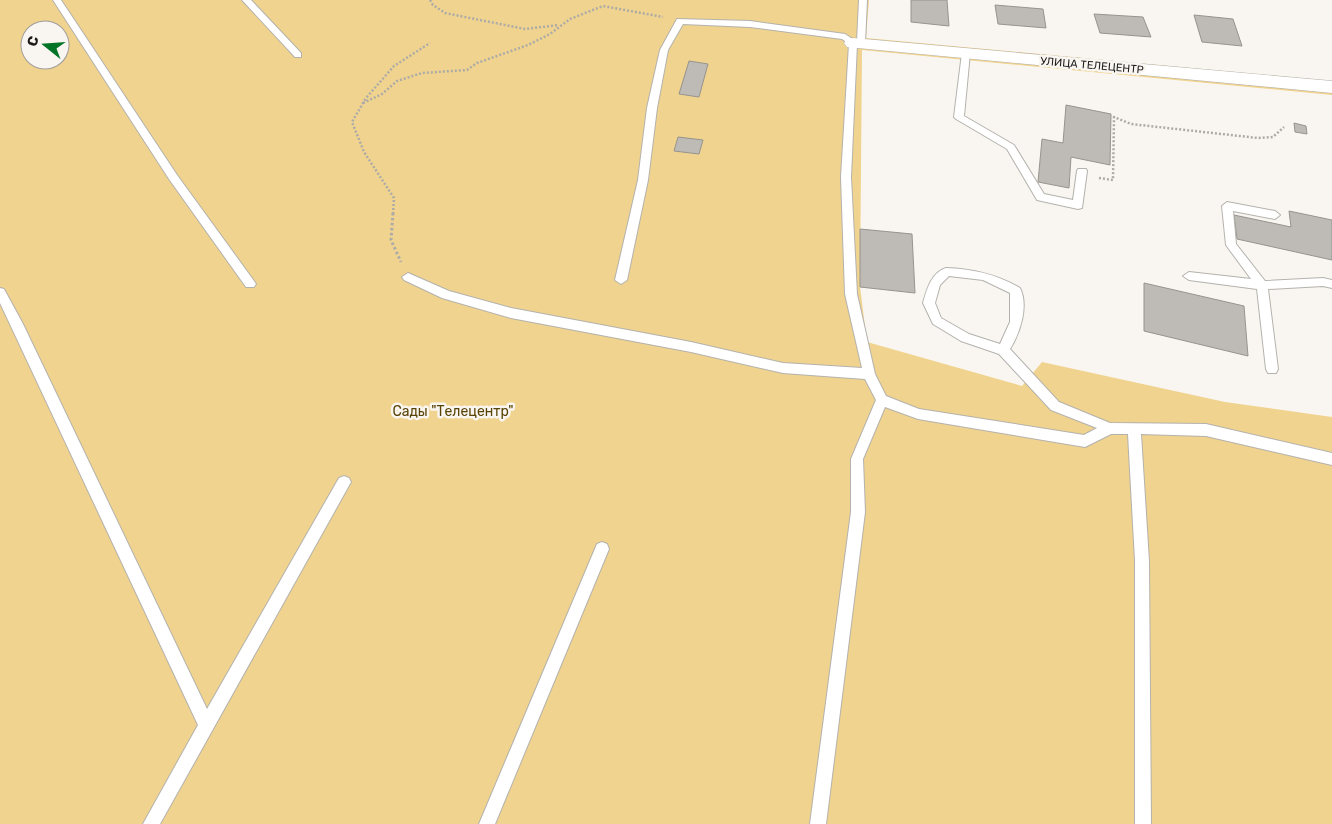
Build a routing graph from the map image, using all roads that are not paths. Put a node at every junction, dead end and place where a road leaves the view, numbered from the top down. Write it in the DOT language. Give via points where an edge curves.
graph roads {
  1 [pos="57,0"];
  2 [pos="246,0"];
  3 [pos="863,0"];
  4 [pos="857,43"];
  5 [pos="966,53"];
  6 [pos="298,55"];
  7 [pos="1332,87"];
  8 [pos="1082,173"];
  9 [pos="1275,215"];
  10 [pos="1190,276"];
  11 [pos="408,277"];
  12 [pos="621,280"];
  13 [pos="250,284"];
  14 [pos="1332,284"];
  15 [pos="1262,285"];
  16 [pos="0,292"];
  17 [pos="1003,350"];
  18 [pos="1272,369"];
  19 [pos="869,374"];
  20 [pos="882,400"];
  21 [pos="1134,427"];
  22 [pos="1110,428"];
  23 [pos="1332,459"];
  24 [pos="344,482"];
  25 [pos="602,549"];
  26 [pos="206,724"];
  27 [pos="151,824"];
  28 [pos="487,824"];
  29 [pos="818,824"];
  30 [pos="1143,824"];
  1 -- 13 [label="lane" via="173,177"];
  2 -- 6 [label="lane"];
  3 -- 4 [label="lane"];
  4 -- 5 [label="street, УЛИЦА ТЕЛЕЦЕНТР"];
  4 -- 12 [label="lane" via="845,37 750,24 680,21 664,50 652,108 643,180"];
  4 -- 19 [label="lane" via="846,177 854,310"];
  5 -- 7 [label="street, УЛИЦА ТЕЛЕЦЕНТР"];
  5 -- 8 [label="lane" via="959,117 1011,147 1041,197 1078,205"];
  9 -- 15 [label="lane" via="1227,206 1230,245"];
  10 -- 15 [label="lane"];
  11 -- 19 [label="lane" via="446,295 511,313 783,368"];
  14 -- 15 [label="lane"];
  15 -- 18 [label="lane"];
  16 -- 26 [label="lane"];
  17 -- 17 [label="lane" via="965,338 937,321 929,303 935,283 946,272 970,273 1000,280 1016,291 1017,321 1013,336"];
  17 -- 22 [label="lane" via="1055,406"];
  19 -- 20 [label="lane"];
  20 -- 22 [label="lane" via="918,414 1085,440"];
  20 -- 29 [label="lane" via="858,459 858,512"];
  21 -- 22 [label="lane"];
  21 -- 23 [label="lane" via="1206,430"];
  21 -- 30 [label="lane" via="1142,561"];
  24 -- 26 [label="lane"];
  25 -- 28 [label="lane"];
  26 -- 27 [label="lane"];
}
